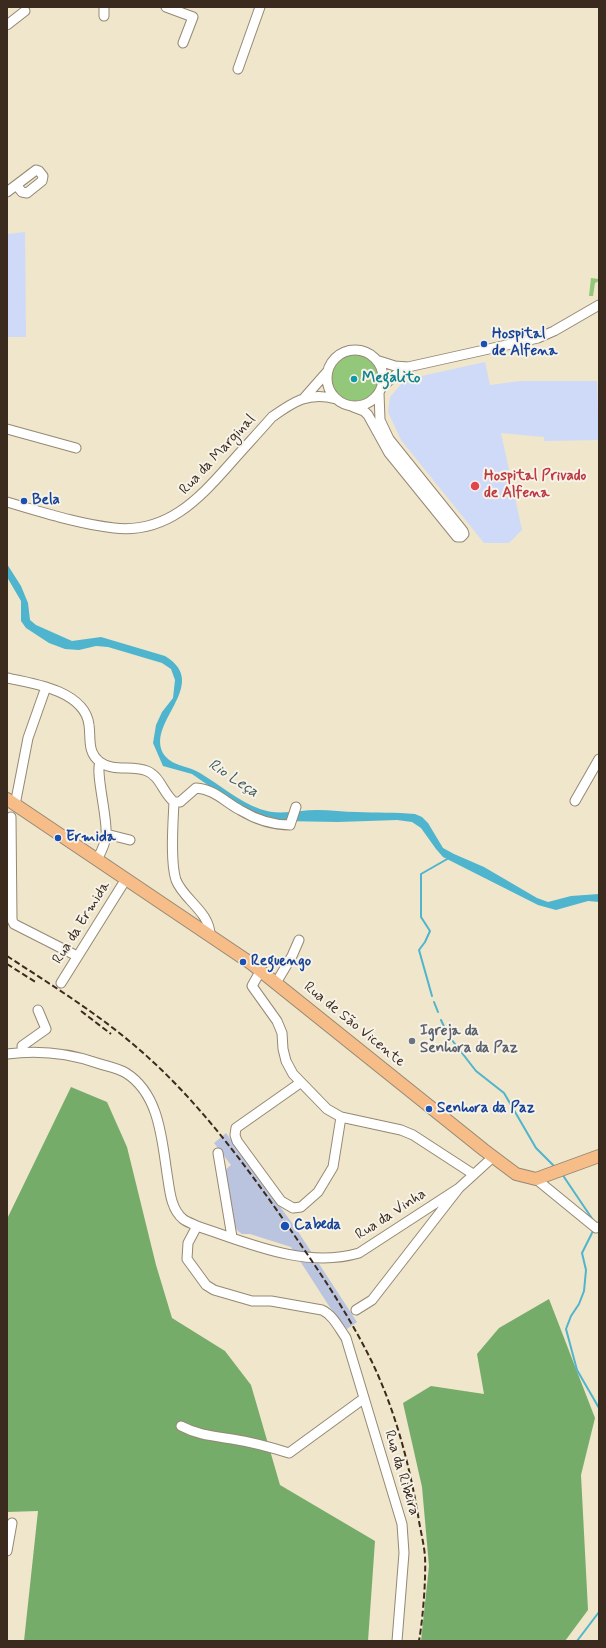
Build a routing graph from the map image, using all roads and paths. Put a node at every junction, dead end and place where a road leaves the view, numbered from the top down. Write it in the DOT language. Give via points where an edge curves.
graph roads {
  1 [pos="166,7"];
  2 [pos="260,7"];
  3 [pos="25,11"];
  4 [pos="7,25"];
  5 [pos="183,43"];
  6 [pos="238,69"];
  7 [pos="17,186"];
  8 [pos="7,192"];
  9 [pos="599,305"];
  10 [pos="376,360"];
  11 [pos="408,367"];
  12 [pos="327,372"];
  13 [pos="380,391"];
  14 [pos="305,397"];
  15 [pos="336,399"];
  16 [pos="350,406"];
  17 [pos="7,430"];
  18 [pos="76,448"];
  19 [pos="410,479"];
  20 [pos="436,497"];
  21 [pos="7,502"];
  22 [pos="7,678"];
  23 [pos="46,687"];
  24 [pos="599,759"];
  25 [pos="100,762"];
  26 [pos="576,801"];
  27 [pos="174,802"];
  28 [pos="13,804"];
  29 [pos="296,807"];
  30 [pos="9,816"];
  31 [pos="106,834"];
  32 [pos="130,840"];
  33 [pos="97,860"];
  34 [pos="126,879"];
  35 [pos="210,935"];
  36 [pos="299,940"];
  37 [pos="77,956"];
  38 [pos="261,970"];
  39 [pos="61,983"];
  40 [pos="276,983"];
  41 [pos="38,1010"];
  42 [pos="23,1052"];
  43 [pos="7,1054"];
  44 [pos="300,1083"];
  45 [pos="341,1117"];
  46 [pos="218,1153"];
  47 [pos="599,1156"];
  48 [pos="493,1158"];
  49 [pos="473,1174"];
  50 [pos="536,1179"];
  51 [pos="459,1188"];
  52 [pos="197,1226"];
  53 [pos="599,1227"];
  54 [pos="232,1237"];
  55 [pos="356,1310"];
  56 [pos="363,1398"];
  57 [pos="181,1426"];
  58 [pos="12,1523"];
  59 [pos="7,1551"];
  60 [pos="397,1641"];
  1 -- 5 [label="street" via="193,17"];
  2 -- 6 [label="street"];
  3 -- 4 [label="street"];
  7 -- 8 [label="street"];
  9 -- 11 [label="street" via="538,338"];
  10 -- 11 [label="street"];
  10 -- 12 [label="street" via="363,351 348,351 335,358"];
  10 -- 13 [label="street" via="382,371"];
  11 -- 13 [label="street" via="394,376"];
  12 -- 14 [label="street, Rua da Marginal"];
  12 -- 15 [label="street" via="328,386"];
  13 -- 16 [label="street" via="367,404"];
  13 -- 20 [label="street" via="380,420 389,439"];
  14 -- 15 [label="street, Rua da Marginal" via="325,396"];
  14 -- 21 [label="street, Rua da Marginal" via="272,417 200,497 184,510 156,524 115,528 91,525"];
  15 -- 16 [label="street"];
  16 -- 19 [label="street" via="368,415 384,448"];
  17 -- 18 [label="street"];
  19 -- 20 [label="street" via="416,482 428,497"];
  19 -- 20 [label="street" via="457,537 463,536 463,531"];
  22 -- 23 [label="street"];
  23 -- 25 [label="street" via="65,695 83,710 89,725 92,753"];
  23 -- 28 [label="street" via="28,738"];
  24 -- 26 [label="street"];
  25 -- 27 [label="street" via="116,768 138,768 154,774 166,795"];
  25 -- 31 [label="street" via="98,772"];
  27 -- 29 [label="street" via="180,802 196,788 206,789 249,815 281,825 290,825"];
  27 -- 35 [label="street" via="176,878 207,923"];
  28 -- 30 [label="street"];
  28 -- 33 [label="main road, Rua de São Vicente"];
  30 -- 37 [label="street" via="12,920 14,924"];
  31 -- 32 [label="street"];
  31 -- 33 [label="street"];
  33 -- 34 [label="main road, Rua de São Vicente"];
  34 -- 35 [label="main road, Rua de São Vicente"];
  34 -- 37 [label="street, Rua da Ermida"];
  35 -- 38 [label="main road, Rua de São Vicente"];
  36 -- 40 [label="street"];
  37 -- 39 [label="street, Rua da Ermida"];
  38 -- 40 [label="main road, Rua de São Vicente"];
  38 -- 44 [label="street" via="252,986 277,1022 282,1033 286,1061"];
  40 -- 48 [label="main road, Rua de São Vicente"];
  41 -- 42 [label="street" via="46,1029 22,1046"];
  42 -- 43 [label="street, Rua da Vinha"];
  42 -- 52 [label="street, Rua da Vinha" via="66,1053 125,1073 136,1081 146,1094 160,1126 175,1209 184,1220"];
  44 -- 45 [label="street" via="327,1109"];
  44 -- 45 [label="street" via="235,1131 237,1141 281,1201 293,1208 301,1207 318,1192 333,1167 338,1123"];
  45 -- 49 [label="street" via="413,1135"];
  46 -- 54 [label="street"];
  47 -- 50 [label="main road"];
  48 -- 49 [label="street"];
  48 -- 50 [label="main road, Rua de São Vicente" via="516,1174"];
  49 -- 51 [label="street"];
  50 -- 53 [label="street" via="596,1228"];
  51 -- 54 [label="street, Rua da Vinha" via="359,1253 344,1258 290,1255"];
  51 -- 55 [label="street" via="372,1300"];
  52 -- 54 [label="street, Rua da Vinha"];
  52 -- 56 [label="street, Rua da Ribeira" via="188,1243 187,1259 206,1285 214,1290 252,1301 271,1301 327,1313 346,1338"];
  56 -- 57 [label="street" via="289,1453 232,1439 210,1437"];
  56 -- 60 [label="street, Rua da Ribeira" via="402,1524 404,1553"];
  58 -- 59 [label="street"];
}
